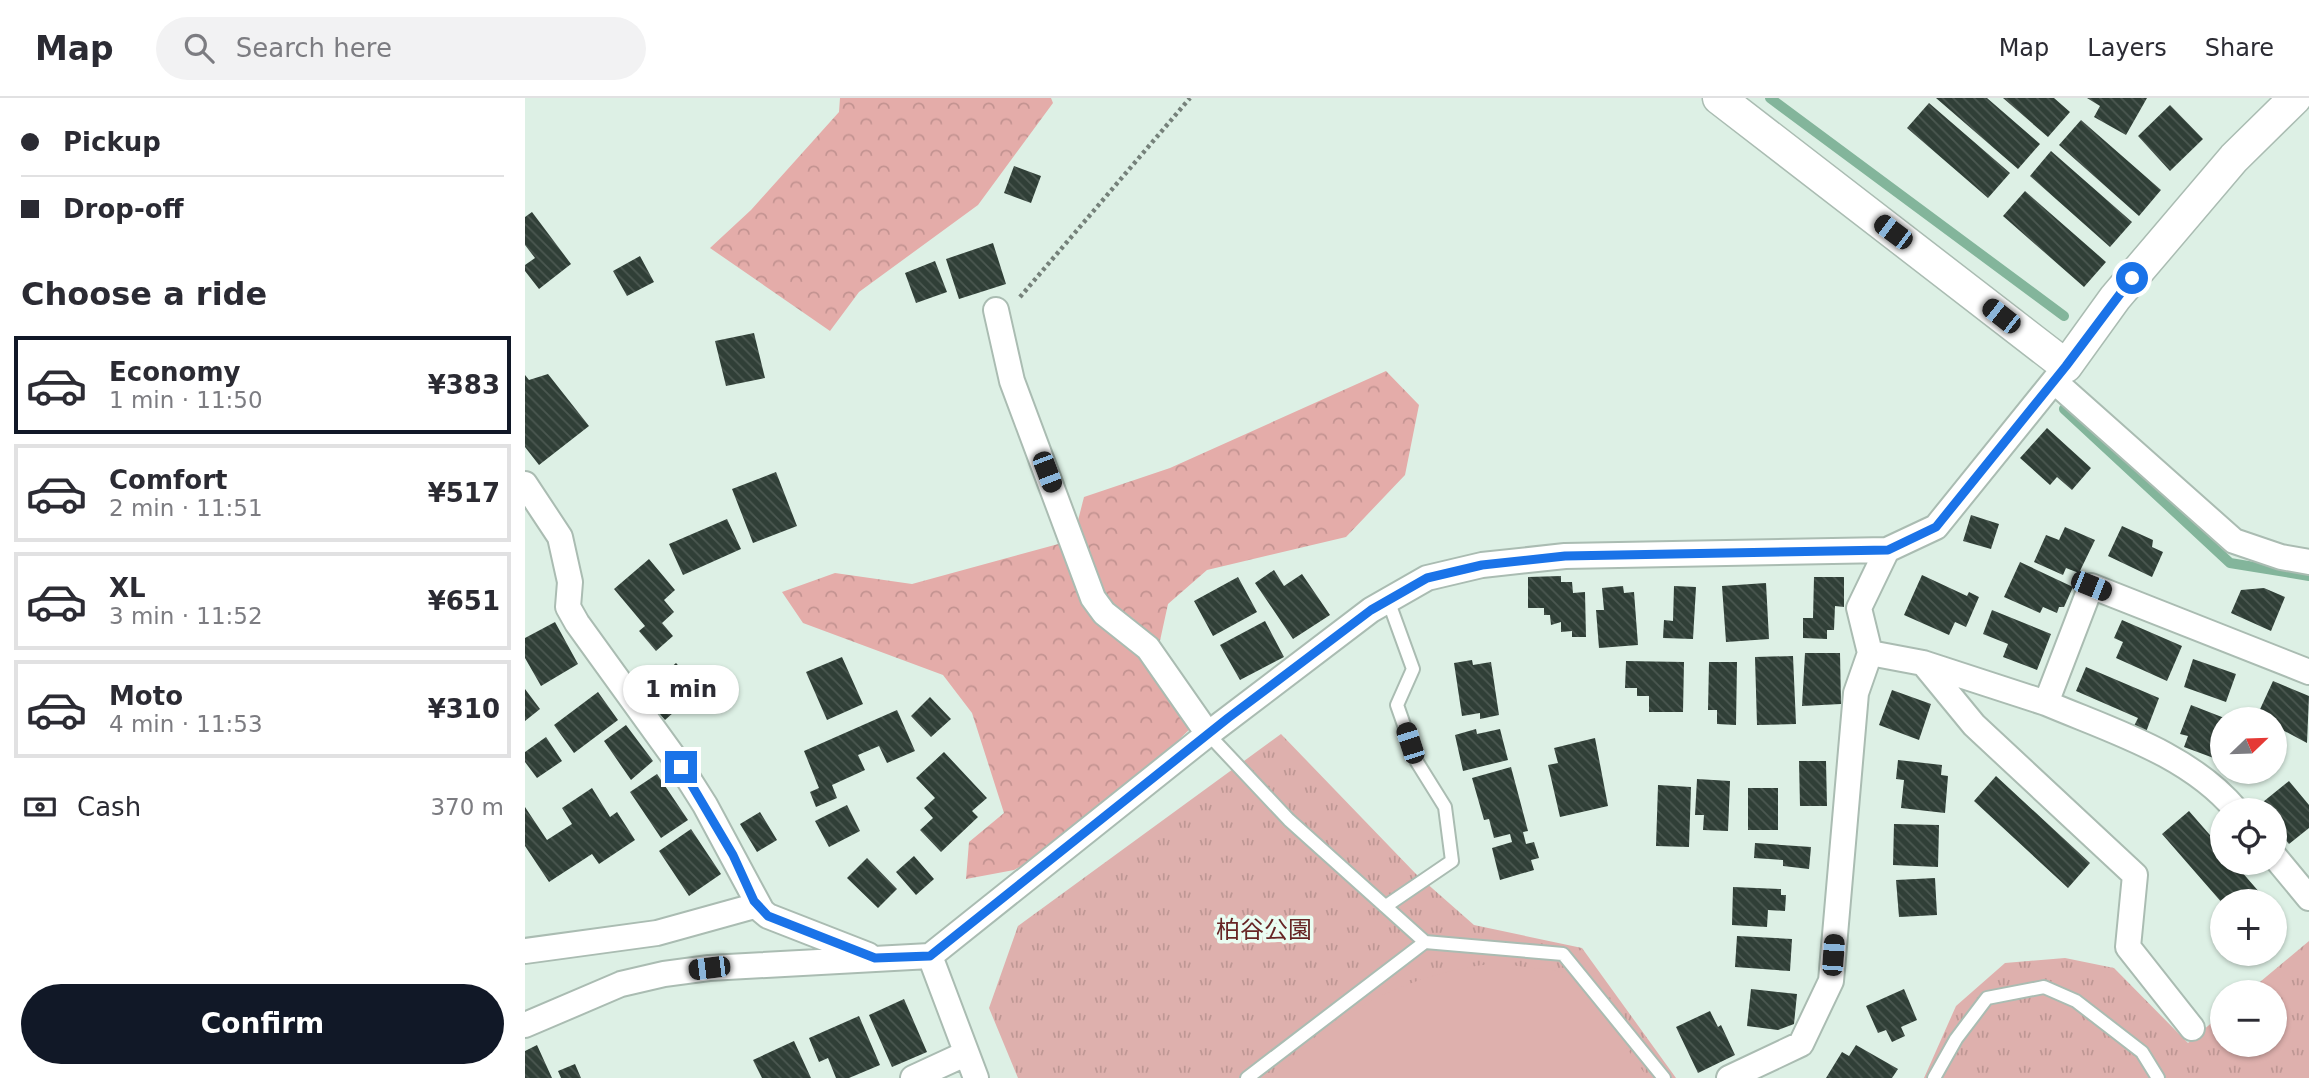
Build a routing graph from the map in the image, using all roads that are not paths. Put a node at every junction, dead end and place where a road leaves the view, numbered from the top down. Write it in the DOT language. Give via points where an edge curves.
graph roads {
  1 [pos="1719,98"];
  2 [pos="2286,102"];
  3 [pos="996,310"];
  4 [pos="2060,374"];
  5 [pos="525,484"];
  6 [pos="1888,550"];
  7 [pos="2309,562"];
  8 [pos="1388,600"];
  9 [pos="1870,653"];
  10 [pos="1923,663"];
  11 [pos="2309,672"];
  12 [pos="2046,702"];
  13 [pos="1208,734"];
  14 [pos="2226,798"];
  15 [pos="2287,868"];
  16 [pos="2304,883"];
  17 [pos="758,905"];
  18 [pos="1386,906"];
  19 [pos="1425,942"];
  20 [pos="525,951"];
  21 [pos="930,956"];
  22 [pos="875,958"];
  23 [pos="525,1025"];
  24 [pos="2192,1028"];
  25 [pos="965,1054"];
  26 [pos="913,1078"];
  27 [pos="976,1078"];
  28 [pos="1247,1078"];
  29 [pos="1664,1078"];
  30 [pos="1729,1078"];
  31 [pos="1934,1078"];
  32 [pos="2158,1078"];
  1 -- 4 [label="street"];
  2 -- 4 [label="street" via="2116,298"];
  3 -- 13 [label="street" via="1012,381 1093,598 1104,613 1149,648"];
  4 -- 6 [label="street" via="1936,527"];
  4 -- 7 [label="street" via="2234,541"];
  5 -- 17 [label="street" via="559,537 570,582 568,607 705,805"];
  6 -- 8 [label="street" via="1565,556 1482,565 1427,578"];
  6 -- 9 [label="street" via="1859,608"];
  8 -- 13 [label="street"];
  8 -- 18 [label="lane" via="1413,668 1397,705 1417,762 1445,807 1452,861"];
  9 -- 10 [label="street"];
  9 -- 30 [label="street" via="1856,693 1831,981 1801,1044"];
  10 -- 12 [label="street"];
  10 -- 24 [label="street" via="1974,724 2135,875 2128,947"];
  11 -- 12 [label="street" via="2091,586"];
  12 -- 14 [label="street" via="2158,751"];
  13 -- 18 [label="lane" via="1289,820"];
  13 -- 21 [label="street"];
  15 -- 16 [label="street"];
  17 -- 20 [label="street" via="657,933"];
  17 -- 22 [label="street" via="768,916"];
  18 -- 19 [label="lane"];
  19 -- 28 [label="lane"];
  19 -- 29 [label="lane" via="1563,954"];
  21 -- 22 [label="street"];
  21 -- 25 [label="street"];
  22 -- 23 [label="street" via="664,974 621,984"];
  25 -- 26 [label="street"];
  25 -- 27 [label="street"];
  31 -- 32 [label="lane" via="1987,998 2044,986 2075,1001 2142,1052"];
}
